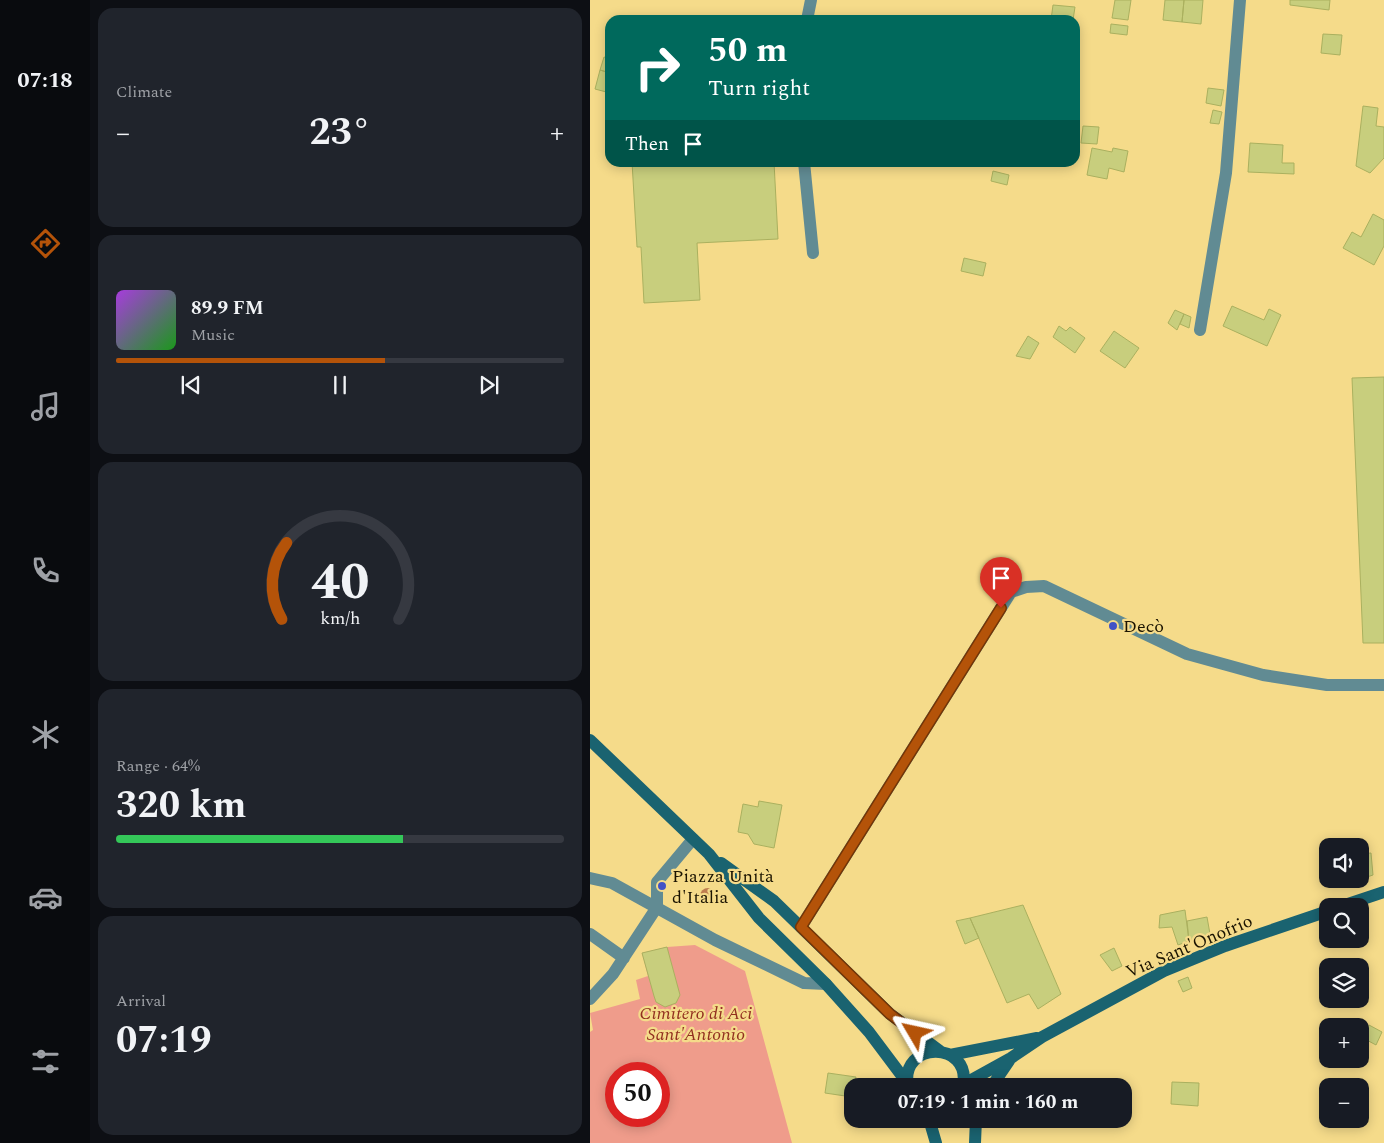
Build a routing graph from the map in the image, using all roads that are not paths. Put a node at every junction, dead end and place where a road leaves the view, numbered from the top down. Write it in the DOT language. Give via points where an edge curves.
graph roads {
  1 [pos="811,0"];
  2 [pos="1240,0"];
  3 [pos="808,15"];
  4 [pos="804,167"];
  5 [pos="813,253"];
  6 [pos="1200,330"];
  7 [pos="1384,684"];
  8 [pos="590,740"];
  9 [pos="693,839"];
  10 [pos="709,854"];
  11 [pos="590,878"];
  12 [pos="1384,892"];
  13 [pos="1366,898"];
  14 [pos="657,907"];
  15 [pos="1319,914"];
  16 [pos="801,927"];
  17 [pos="590,934"];
  18 [pos="624,958"];
  19 [pos="826,984"];
  20 [pos="590,999"];
  21 [pos="1042,1037"];
  22 [pos="945,1053"];
  23 [pos="1011,1058"];
  24 [pos="903,1078"];
  25 [pos="907,1078"];
  26 [pos="962,1078"];
  27 [pos="975,1078"];
  28 [pos="997,1078"];
  29 [pos="932,1128"];
  30 [pos="976,1128"];
  31 [pos="936,1143"];
  32 [pos="975,1143"];
  1 -- 3 [label="street"];
  2 -- 6 [label="street" via="1226,173"];
  4 -- 5 [label="street"];
  7 -- 16 [label="street" via="1327,685 1263,675 1187,654 1044,586 1011,592"];
  8 -- 9 [label="main road"];
  9 -- 10 [label="main road"];
  9 -- 14 [label="street" via="657,882"];
  10 -- 16 [label="main road" via="774,901"];
  10 -- 19 [label="main road" via="759,918"];
  11 -- 14 [label="street" via="612,883"];
  12 -- 13 [label="main road"];
  14 -- 18 [label="street"];
  14 -- 19 [label="street" via="715,940 804,983"];
  15 -- 21 [label="main road, Via Sant'Onofrio" via="1164,971"];
  16 -- 22 [label="main road" via="890,1014"];
  17 -- 18 [label="street"];
  18 -- 20 [label="street"];
  19 -- 24 [label="main road" via="869,1032"];
  21 -- 22 [label="main road"];
  21 -- 23 [label="main road"];
  22 -- 25 [label="main road" via="931,1051 915,1059"];
  22 -- 26 [label="main road" via="961,1067"];
  23 -- 27 [label="main road"];
  23 -- 28 [label="main road"];
  29 -- 31 [label="main road"];
  30 -- 32 [label="main road"];
}
